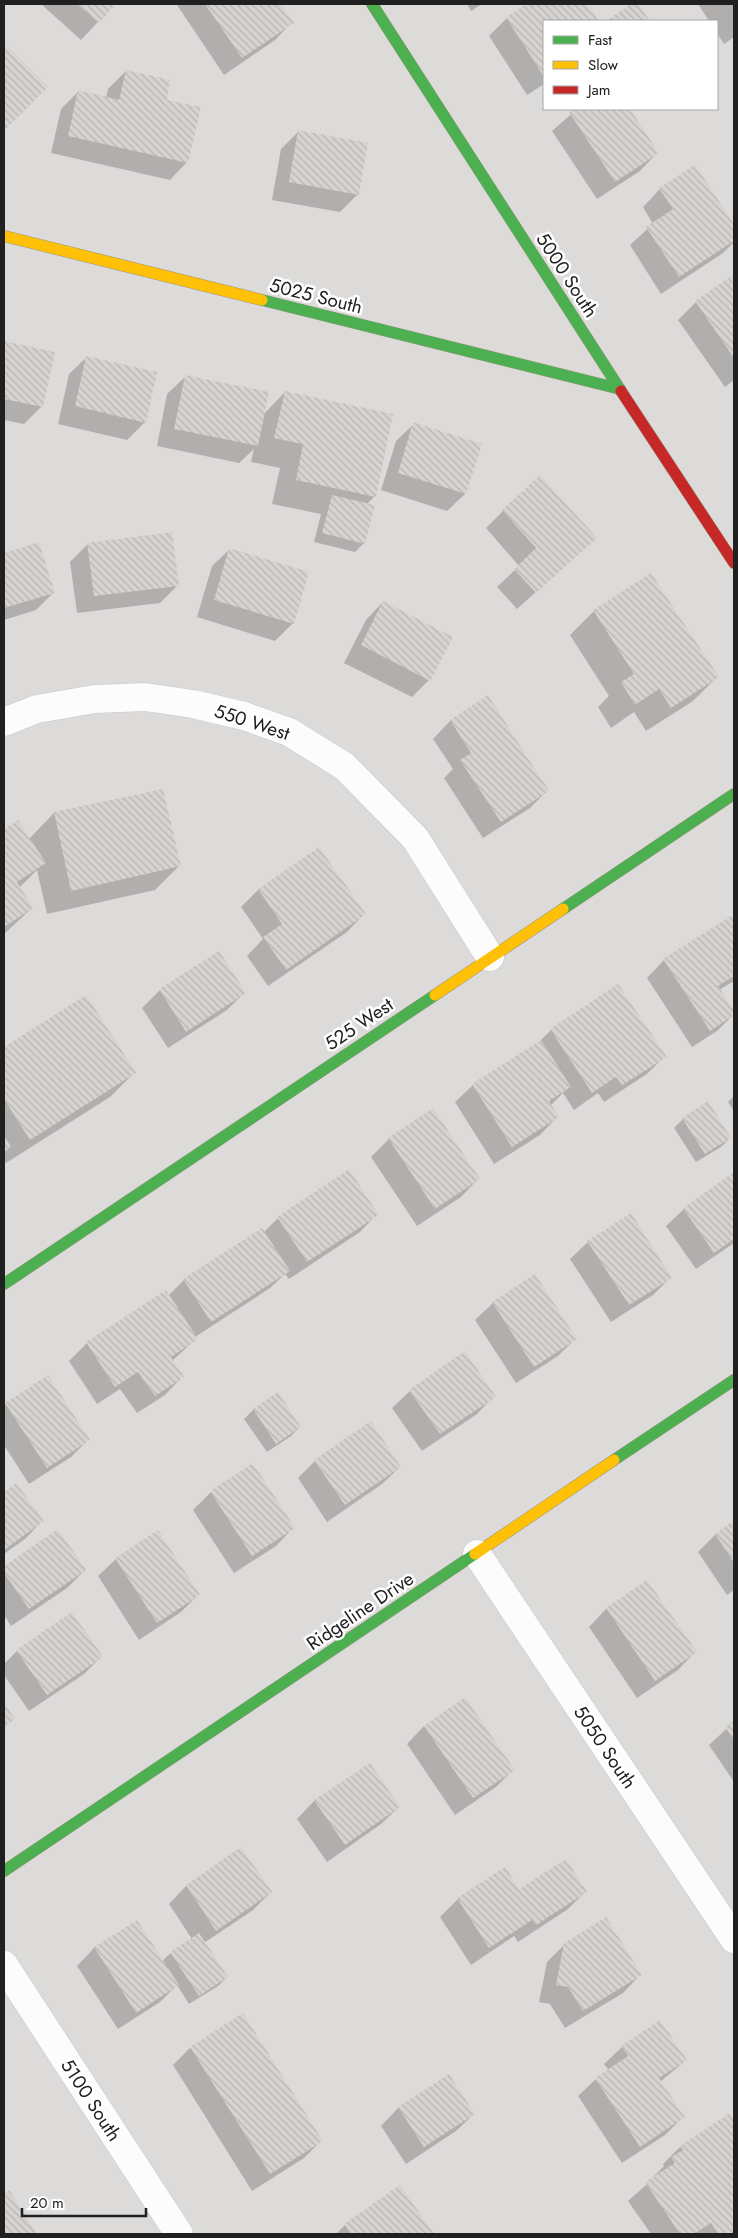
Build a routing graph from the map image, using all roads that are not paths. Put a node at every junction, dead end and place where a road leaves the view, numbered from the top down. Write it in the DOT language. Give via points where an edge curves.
graph roads {
  1 [pos="372,4"];
  2 [pos="4,236"];
  3 [pos="620,389"];
  4 [pos="734,563"];
  5 [pos="4,722"];
  6 [pos="734,794"];
  7 [pos="490,957"];
  8 [pos="4,1284"];
  9 [pos="734,1380"];
  10 [pos="477,1554"];
  11 [pos="4,1871"];
  12 [pos="734,1939"];
  13 [pos="4,1965"];
  14 [pos="179,2234"];
  1 -- 3 [label="street, 5000 South"];
  2 -- 3 [label="street, 5025 South"];
  3 -- 4 [label="street, 5000 South"];
  5 -- 7 [label="street, 550 West" via="37,709 95,699 145,697 244,716 289,732 344,766 415,838"];
  6 -- 7 [label="street, 525 West"];
  7 -- 8 [label="street, 525 West"];
  9 -- 10 [label="street, Ridgeline Drive"];
  10 -- 11 [label="street, Ridgeline Drive"];
  10 -- 12 [label="street, 5050 South"];
  13 -- 14 [label="street, 5100 South"];
}
